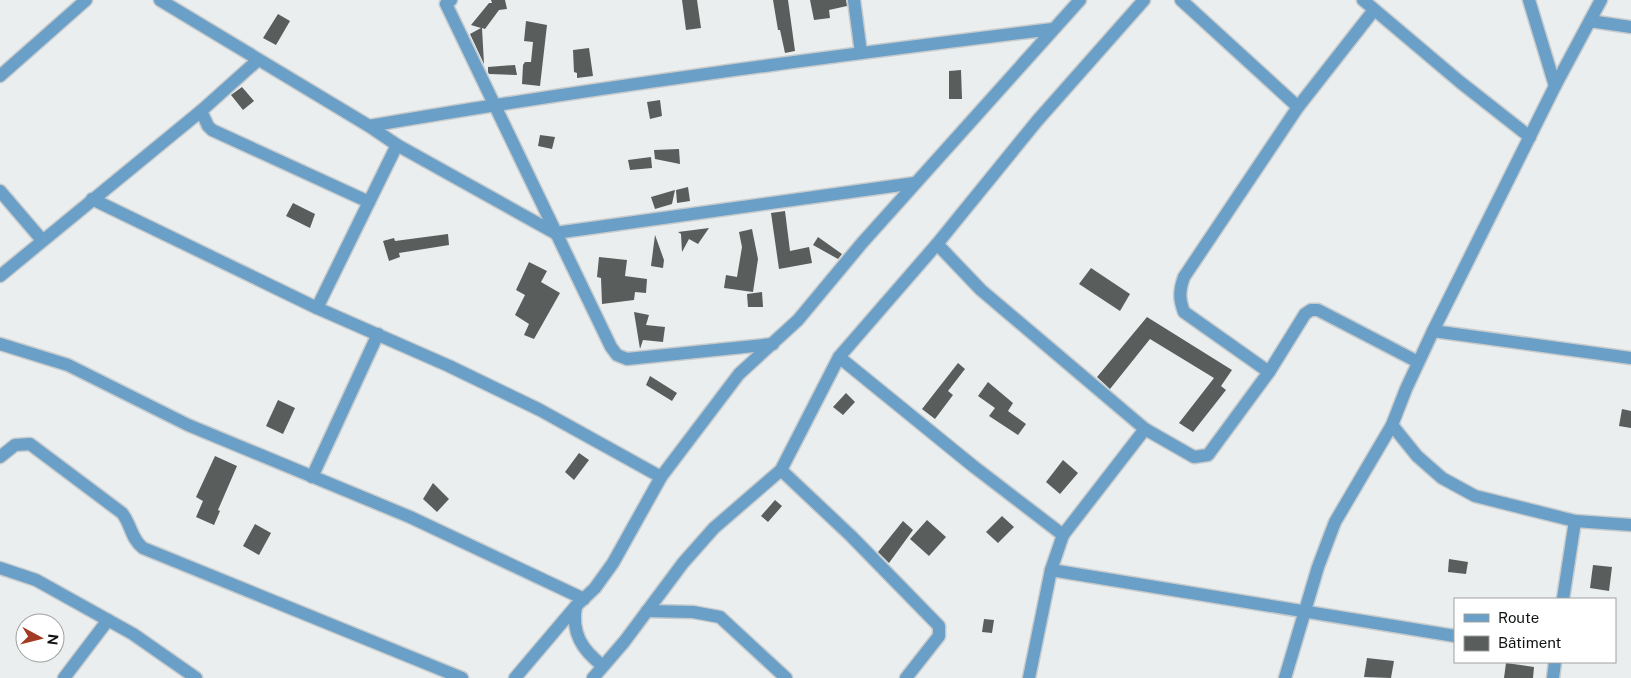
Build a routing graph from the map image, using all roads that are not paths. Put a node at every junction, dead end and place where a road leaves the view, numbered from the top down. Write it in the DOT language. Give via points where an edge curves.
graph roads {
  1 [pos="86,0"];
  2 [pos="160,0"];
  3 [pos="854,0"];
  4 [pos="1080,0"];
  5 [pos="1144,0"];
  6 [pos="1181,0"];
  7 [pos="1363,0"];
  8 [pos="1529,0"];
  9 [pos="1601,0"];
  10 [pos="446,1"];
  11 [pos="1374,10"];
  12 [pos="1590,21"];
  13 [pos="1631,27"];
  14 [pos="1053,30"];
  15 [pos="861,53"];
  16 [pos="258,60"];
  17 [pos="0,76"];
  18 [pos="1555,86"];
  19 [pos="494,105"];
  20 [pos="1298,107"];
  21 [pos="201,111"];
  22 [pos="370,126"];
  23 [pos="1530,137"];
  24 [pos="397,145"];
  25 [pos="915,183"];
  26 [pos="0,191"];
  27 [pos="92,199"];
  28 [pos="369,202"];
  29 [pos="555,232"];
  30 [pos="42,240"];
  31 [pos="937,244"];
  32 [pos="0,276"];
  33 [pos="317,308"];
  34 [pos="1433,331"];
  35 [pos="378,334"];
  36 [pos="0,344"];
  37 [pos="773,344"];
  38 [pos="839,357"];
  39 [pos="1631,358"];
  40 [pos="1418,362"];
  41 [pos="1269,372"];
  42 [pos="1392,425"];
  43 [pos="1145,429"];
  44 [pos="0,457"];
  45 [pos="782,470"];
  46 [pos="312,477"];
  47 [pos="661,477"];
  48 [pos="1574,521"];
  49 [pos="1631,525"];
  50 [pos="1063,535"];
  51 [pos="0,568"];
  52 [pos="1051,570"];
  53 [pos="1564,598"];
  54 [pos="580,603"];
  55 [pos="648,611"];
  56 [pos="1305,611"];
  57 [pos="108,620"];
  58 [pos="1454,636"];
  59 [pos="1555,663"];
  60 [pos="603,666"];
  61 [pos="784,677"];
  62 [pos="64,678"];
  63 [pos="196,678"];
  64 [pos="462,678"];
  65 [pos="514,678"];
  66 [pos="593,678"];
  67 [pos="906,678"];
  68 [pos="1029,678"];
  69 [pos="1285,678"];
  70 [pos="1553,678"];
  1 -- 17 [label="street"];
  2 -- 16 [label="street"];
  3 -- 15 [label="street"];
  4 -- 14 [label="street"];
  5 -- 31 [label="street" via="1037,121"];
  6 -- 20 [label="street"];
  7 -- 11 [label="street"];
  8 -- 18 [label="street"];
  9 -- 12 [label="street"];
  10 -- 19 [label="street"];
  11 -- 20 [label="street"];
  11 -- 23 [label="street"];
  12 -- 13 [label="street"];
  12 -- 18 [label="street"];
  14 -- 15 [label="street"];
  14 -- 25 [label="street"];
  15 -- 19 [label="street"];
  16 -- 21 [label="street"];
  16 -- 22 [label="street"];
  18 -- 23 [label="street"];
  19 -- 22 [label="street"];
  19 -- 29 [label="street"];
  20 -- 41 [label="street" via="1184,277 1180,288 1184,312"];
  21 -- 27 [label="street"];
  21 -- 28 [label="street" via="212,130"];
  22 -- 24 [label="street"];
  23 -- 34 [label="street"];
  24 -- 28 [label="street"];
  24 -- 29 [label="street"];
  25 -- 29 [label="street"];
  25 -- 37 [label="street" via="798,320"];
  26 -- 30 [label="street"];
  27 -- 30 [label="street"];
  27 -- 33 [label="street"];
  28 -- 33 [label="street"];
  29 -- 37 [label="street" via="617,355 627,359"];
  30 -- 32 [label="street"];
  31 -- 38 [label="street"];
  31 -- 43 [label="street" via="981,290"];
  33 -- 35 [label="street"];
  34 -- 39 [label="street"];
  34 -- 40 [label="street"];
  35 -- 46 [label="street"];
  35 -- 47 [label="street" via="540,410"];
  36 -- 46 [label="street" via="68,365 173,419"];
  37 -- 47 [label="street" via="739,374"];
  38 -- 45 [label="street"];
  38 -- 50 [label="street"];
  40 -- 41 [label="street" via="1318,310 1311,310 1305,314"];
  40 -- 42 [label="street"];
  41 -- 43 [label="street" via="1208,455 1194,457"];
  42 -- 48 [label="street" via="1417,456 1442,478 1475,496"];
  42 -- 56 [label="street" via="1335,522"];
  43 -- 50 [label="street"];
  44 -- 64 [label="street" via="15,444 30,444 122,513 135,540 143,548"];
  45 -- 55 [label="street" via="714,528"];
  45 -- 67 [label="street" via="939,626 939,636"];
  46 -- 54 [label="street" via="418,521"];
  47 -- 54 [label="street" via="613,563"];
  48 -- 49 [label="street"];
  48 -- 53 [label="street"];
  50 -- 52 [label="street"];
  51 -- 57 [label="street" via="36,580"];
  52 -- 56 [label="street"];
  52 -- 68 [label="street"];
  54 -- 60 [label="street" via="573,621 576,633 588,655"];
  54 -- 65 [label="street"];
  55 -- 60 [label="street"];
  55 -- 61 [label="street" via="694,612 720,617"];
  56 -- 58 [label="street"];
  56 -- 69 [label="street"];
  57 -- 62 [label="street"];
  57 -- 63 [label="street"];
  59 -- 70 [label="street"];
  60 -- 66 [label="street"];
}
